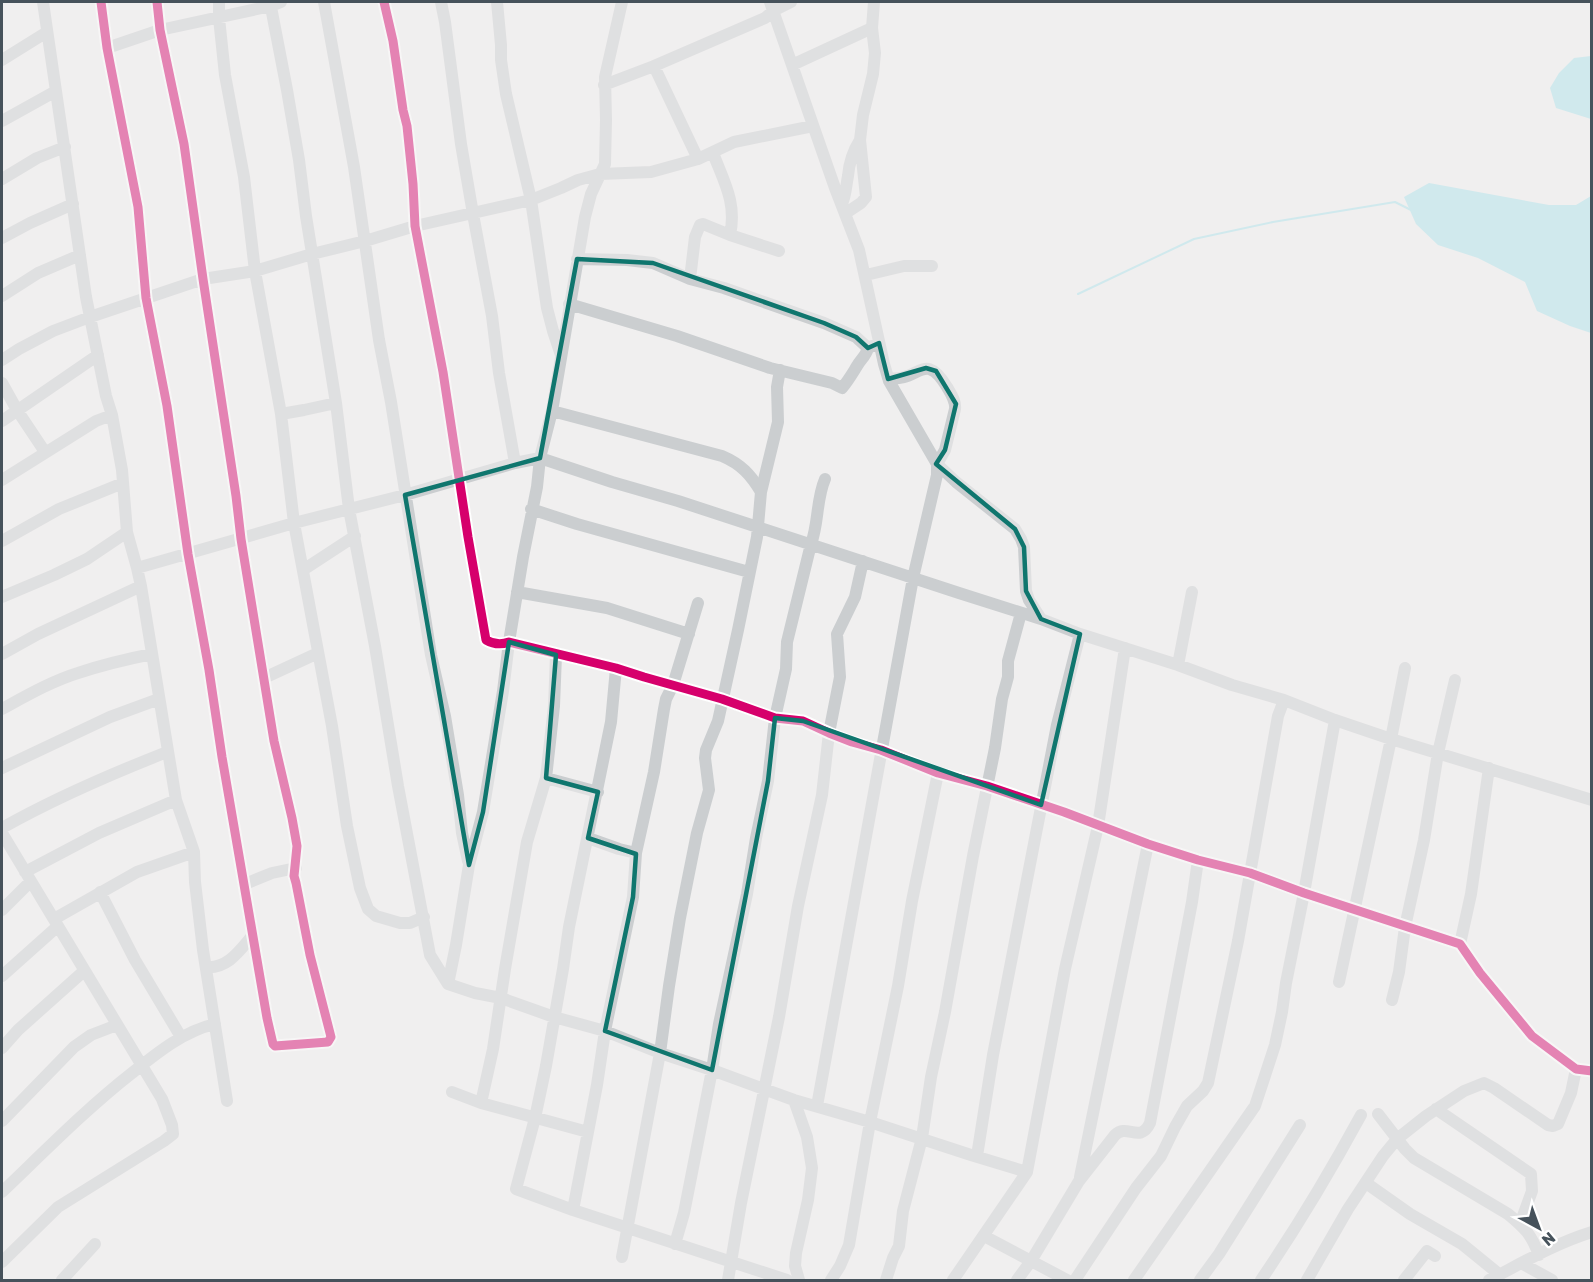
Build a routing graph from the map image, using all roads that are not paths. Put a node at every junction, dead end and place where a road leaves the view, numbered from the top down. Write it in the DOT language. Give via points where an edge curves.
graph roads {
  1 [pos="43,2"];
  2 [pos="101,2"];
  3 [pos="157,2"];
  4 [pos="219,2"];
  5 [pos="324,2"];
  6 [pos="384,2"];
  7 [pos="441,2"];
  8 [pos="497,2"];
  9 [pos="622,2"];
  10 [pos="791,2"];
  11 [pos="874,2"];
  12 [pos="274,3"];
  13 [pos="771,6"];
  14 [pos="219,18"];
  15 [pos="872,28"];
  16 [pos="160,30"];
  17 [pos="47,32"];
  18 [pos="106,48"];
  19 [pos="2,60"];
  20 [pos="792,65"];
  21 [pos="654,66"];
  22 [pos="604,85"];
  23 [pos="56,91"];
  24 [pos="2,121"];
  25 [pos="813,126"];
  26 [pos="860,140"];
  27 [pos="64,147"];
  28 [pos="713,153"];
  29 [pos="698,159"];
  30 [pos="600,174"];
  31 [pos="2,179"];
  32 [pos="531,200"];
  33 [pos="73,204"];
  34 [pos="844,209"];
  35 [pos="473,214"];
  36 [pos="415,226"];
  37 [pos="730,235"];
  38 [pos="2,238"];
  39 [pos="365,241"];
  40 [pos="778,251"];
  41 [pos="312,254"];
  42 [pos="80,255"];
  43 [pos="577,259"];
  44 [pos="932,266"];
  45 [pos="255,271"];
  46 [pos="866,275"];
  47 [pos="202,279"];
  48 [pos="690,279"];
  49 [pos="2,296"];
  50 [pos="147,298"];
  51 [pos="569,304"];
  52 [pos="90,317"];
  53 [pos="873,346"];
  54 [pos="98,355"];
  55 [pos="561,356"];
  56 [pos="2,360"];
  57 [pos="780,370"];
  58 [pos="888,378"];
  59 [pos="2,383"];
  60 [pos="336,403"];
  61 [pos="17,410"];
  62 [pos="552,411"];
  63 [pos="281,414"];
  64 [pos="112,415"];
  65 [pos="2,421"];
  66 [pos="45,452"];
  67 [pos="540,458"];
  68 [pos="515,463"];
  69 [pos="937,464"];
  70 [pos="825,479"];
  71 [pos="2,480"];
  72 [pos="459,480"];
  73 [pos="123,483"];
  74 [pos="761,492"];
  75 [pos="405,495"];
  76 [pos="349,509"];
  77 [pos="531,509"];
  78 [pos="294,523"];
  79 [pos="758,528"];
  80 [pos="127,532"];
  81 [pos="356,536"];
  82 [pos="241,539"];
  83 [pos="2,541"];
  84 [pos="811,544"];
  85 [pos="189,554"];
  86 [pos="863,561"];
  87 [pos="137,568"];
  88 [pos="303,570"];
  89 [pos="749,572"];
  90 [pos="913,578"];
  91 [pos="141,586"];
  92 [pos="517,592"];
  93 [pos="1192,592"];
  94 [pos="2,597"];
  95 [pos="698,603"];
  96 [pos="1021,613"];
  97 [pos="1041,619"];
  98 [pos="689,634"];
  99 [pos="1080,634"];
  100 [pos="509,642"];
  101 [pos="1125,648"];
  102 [pos="318,652"];
  103 [pos="2,654"];
  104 [pos="152,654"];
  105 [pos="556,655"];
  106 [pos="1178,665"];
  107 [pos="616,668"];
  108 [pos="1404,668"];
  109 [pos="264,678"];
  110 [pos="1455,680"];
  111 [pos="673,685"];
  112 [pos="159,699"];
  113 [pos="722,699"];
  114 [pos="1284,700"];
  115 [pos="2,709"];
  116 [pos="775,718"];
  117 [pos="1335,720"];
  118 [pos="829,734"];
  119 [pos="1392,739"];
  120 [pos="881,750"];
  121 [pos="168,752"];
  122 [pos="1438,753"];
  123 [pos="2,768"];
  124 [pos="1489,768"];
  125 [pos="938,773"];
  126 [pos="546,778"];
  127 [pos="987,786"];
  128 [pos="598,792"];
  129 [pos="176,800"];
  130 [pos="1592,800"];
  131 [pos="1041,806"];
  132 [pos="1098,826"];
  133 [pos="2,835"];
  134 [pos="588,838"];
  135 [pos="1148,844"];
  136 [pos="194,852"];
  137 [pos="636,853"];
  138 [pos="1198,860"];
  139 [pos="469,865"];
  140 [pos="296,868"];
  141 [pos="1250,873"];
  142 [pos="28,877"];
  143 [pos="245,884"];
  144 [pos="100,892"];
  145 [pos="1304,893"];
  146 [pos="2,909"];
  147 [pos="1354,909"];
  148 [pos="424,917"];
  149 [pos="56,923"];
  150 [pos="1405,927"];
  151 [pos="253,934"];
  152 [pos="1460,944"];
  153 [pos="206,967"];
  154 [pos="84,971"];
  155 [pos="2,976"];
  156 [pos="1339,982"];
  157 [pos="448,984"];
  158 [pos="501,998"];
  159 [pos="1392,1000"];
  160 [pos="555,1017"];
  161 [pos="215,1023"];
  162 [pos="117,1025"];
  163 [pos="605,1031"];
  164 [pos="181,1037"];
  165 [pos="2,1048"];
  166 [pos="660,1053"];
  167 [pos="141,1065"];
  168 [pos="1576,1069"];
  169 [pos="712,1071"];
  170 [pos="1592,1071"];
  171 [pos="765,1090"];
  172 [pos="452,1092"];
  173 [pos="794,1100"];
  174 [pos="227,1101"];
  175 [pos="482,1103"];
  176 [pos="817,1106"];
  177 [pos="1436,1109"];
  178 [pos="1378,1114"];
  179 [pos="1361,1115"];
  180 [pos="535,1118"];
  181 [pos="2,1120"];
  182 [pos="870,1122"];
  183 [pos="1300,1125"];
  184 [pos="588,1132"];
  185 [pos="922,1138"];
  186 [pos="1397,1138"];
  187 [pos="977,1156"];
  188 [pos="1027,1172"];
  189 [pos="1079,1181"];
  190 [pos="1366,1183"];
  191 [pos="2,1192"];
  192 [pos="573,1210"];
  193 [pos="1520,1224"];
  194 [pos="627,1228"];
  195 [pos="1592,1232"];
  196 [pos="984,1236"];
  197 [pos="95,1244"];
  198 [pos="675,1244"];
  199 [pos="1539,1255"];
  200 [pos="1435,1256"];
  201 [pos="622,1257"];
  202 [pos="1030,1261"];
  203 [pos="2,1262"];
  204 [pos="732,1262"];
  205 [pos="1521,1263"];
  206 [pos="1495,1278"];
  207 [pos="62,1281"];
  208 [pos="728,1281"];
  209 [pos="787,1281"];
  210 [pos="799,1281"];
  211 [pos="831,1281"];
  212 [pos="886,1281"];
  213 [pos="953,1281"];
  214 [pos="1017,1281"];
  215 [pos="1067,1281"];
  216 [pos="1076,1281"];
  217 [pos="1134,1281"];
  218 [pos="1200,1281"];
  219 [pos="1261,1281"];
  220 [pos="1307,1281"];
  221 [pos="1404,1281"];
  222 [pos="1552,1281"];
  1 -- 17 [label="street"];
  2 -- 18 [label="street"];
  3 -- 16 [label="street"];
  4 -- 14 [label="street"];
  5 -- 39 [label="street"];
  6 -- 36 [label="street" via="407,126"];
  7 -- 35 [label="street"];
  8 -- 32 [label="street" via="504,83"];
  9 -- 22 [label="street"];
  10 -- 13 [label="street"];
  11 -- 15 [label="street"];
  12 -- 14 [label="street"];
  12 -- 41 [label="street"];
  13 -- 20 [label="street"];
  13 -- 21 [label="street" via="765,18"];
  14 -- 16 [label="street"];
  14 -- 45 [label="street"];
  15 -- 20 [label="street"];
  15 -- 26 [label="street" via="873,74"];
  16 -- 18 [label="street"];
  16 -- 47 [label="street" via="184,144"];
  17 -- 19 [label="street"];
  17 -- 23 [label="street"];
  18 -- 50 [label="street" via="138,207"];
  20 -- 25 [label="street"];
  21 -- 22 [label="street"];
  21 -- 29 [label="street"];
  22 -- 30 [label="street" via="606,157"];
  23 -- 24 [label="street"];
  23 -- 27 [label="street"];
  25 -- 28 [label="street" via="734,142"];
  25 -- 34 [label="street"];
  26 -- 34 [label="street" via="849,168"];
  26 -- 34 [label="street" via="866,197"];
  27 -- 31 [label="street"];
  27 -- 33 [label="street"];
  28 -- 29 [label="street"];
  28 -- 37 [label="street" via="731,199"];
  29 -- 30 [label="street" via="651,172"];
  30 -- 32 [label="street"];
  30 -- 43 [label="street" via="591,194"];
  32 -- 35 [label="street"];
  32 -- 55 [label="street" via="548,308"];
  33 -- 38 [label="street"];
  33 -- 42 [label="street"];
  34 -- 46 [label="street"];
  35 -- 36 [label="street"];
  35 -- 68 [label="street"];
  36 -- 39 [label="street"];
  36 -- 72 [label="street"];
  37 -- 40 [label="street"];
  37 -- 48 [label="street" via="700,225"];
  39 -- 41 [label="street"];
  39 -- 75 [label="street"];
  41 -- 45 [label="street"];
  41 -- 60 [label="street"];
  42 -- 49 [label="street" via="38,273"];
  42 -- 52 [label="street"];
  43 -- 48 [label="street" via="653,263"];
  43 -- 51 [label="street"];
  44 -- 46 [label="street" via="904,266"];
  45 -- 47 [label="street"];
  45 -- 63 [label="street"];
  46 -- 53 [label="street"];
  47 -- 50 [label="street"];
  47 -- 82 [label="street"];
  48 -- 53 [label="street" via="824,323"];
  50 -- 52 [label="street"];
  50 -- 85 [label="street"];
  51 -- 55 [label="street"];
  51 -- 57 [label="street"];
  52 -- 54 [label="street"];
  52 -- 56 [label="street"];
  53 -- 57 [label="street" via="842,388"];
  53 -- 58 [label="street"];
  54 -- 61 [label="street"];
  54 -- 64 [label="street"];
  55 -- 62 [label="street"];
  57 -- 74 [label="street" via="778,422"];
  58 -- 69 [label="street"];
  58 -- 69 [label="street" via="902,379 926,368 936,371 946,385 956,409"];
  59 -- 61 [label="street"];
  60 -- 63 [label="street"];
  60 -- 76 [label="street"];
  61 -- 65 [label="street"];
  61 -- 66 [label="street"];
  62 -- 67 [label="street"];
  62 -- 74 [label="street" via="722,456 748,473"];
  63 -- 78 [label="street"];
  64 -- 66 [label="street"];
  64 -- 73 [label="street"];
  66 -- 71 [label="street"];
  67 -- 68 [label="street"];
  67 -- 77 [label="street"];
  67 -- 79 [label="street"];
  68 -- 72 [label="street"];
  69 -- 90 [label="street"];
  69 -- 97 [label="street" via="1015,529 1024,548 1026,591"];
  70 -- 84 [label="street"];
  72 -- 75 [label="street"];
  72 -- 100 [label="street" via="486,638 496,644"];
  73 -- 80 [label="street"];
  73 -- 83 [label="street" via="59,509"];
  74 -- 79 [label="street"];
  75 -- 76 [label="street"];
  75 -- 139 [label="street"];
  76 -- 78 [label="street"];
  76 -- 81 [label="street"];
  77 -- 89 [label="street"];
  77 -- 92 [label="street"];
  78 -- 82 [label="street"];
  78 -- 88 [label="street"];
  79 -- 84 [label="street"];
  79 -- 89 [label="street"];
  80 -- 87 [label="street"];
  80 -- 94 [label="street" via="87,559"];
  81 -- 88 [label="street"];
  81 -- 148 [label="street"];
  82 -- 85 [label="street"];
  82 -- 109 [label="street"];
  84 -- 86 [label="street"];
  84 -- 116 [label="street"];
  85 -- 87 [label="street"];
  85 -- 143 [label="street"];
  86 -- 90 [label="street"];
  86 -- 118 [label="street" via="855,597 837,634 840,677"];
  87 -- 91 [label="street"];
  88 -- 102 [label="street"];
  89 -- 113 [label="street"];
  90 -- 96 [label="street"];
  90 -- 120 [label="street"];
  91 -- 103 [label="street"];
  91 -- 104 [label="street"];
  92 -- 98 [label="street" via="607,608"];
  92 -- 100 [label="street"];
  93 -- 106 [label="street"];
  95 -- 98 [label="street"];
  96 -- 97 [label="street"];
  96 -- 127 [label="street" via="1008,661"];
  97 -- 99 [label="street"];
  98 -- 111 [label="street"];
  99 -- 101 [label="street"];
  99 -- 131 [label="street"];
  100 -- 105 [label="street"];
  100 -- 139 [label="street" via="483,812"];
  101 -- 106 [label="street"];
  101 -- 132 [label="street"];
  102 -- 109 [label="street"];
  102 -- 148 [label="street" via="347,826 364,901 376,916 387,920 410,923"];
  104 -- 112 [label="street"];
  104 -- 115 [label="street" via="77,673"];
  105 -- 107 [label="street"];
  105 -- 126 [label="street"];
  106 -- 114 [label="street"];
  107 -- 111 [label="street"];
  107 -- 128 [label="street"];
  108 -- 119 [label="street"];
  109 -- 140 [label="street" via="297,846"];
  110 -- 122 [label="street"];
  111 -- 113 [label="street"];
  111 -- 137 [label="street" via="666,699"];
  112 -- 121 [label="street"];
  112 -- 123 [label="street" via="110,717"];
  113 -- 116 [label="street"];
  113 -- 166 [label="street" via="706,750 709,790 680,918"];
  114 -- 117 [label="street"];
  114 -- 141 [label="street"];
  116 -- 118 [label="street" via="803,721"];
  116 -- 169 [label="street" via="768,781"];
  117 -- 119 [label="street"];
  117 -- 145 [label="street"];
  118 -- 120 [label="street"];
  118 -- 171 [label="street" via="822,795"];
  119 -- 122 [label="street"];
  119 -- 147 [label="street"];
  120 -- 125 [label="street"];
  120 -- 176 [label="street"];
  121 -- 129 [label="street"];
  121 -- 133 [label="street" via="30,812"];
  122 -- 124 [label="street"];
  122 -- 150 [label="street"];
  124 -- 130 [label="street"];
  124 -- 152 [label="street"];
  125 -- 127 [label="street"];
  125 -- 182 [label="street"];
  126 -- 128 [label="street"];
  126 -- 158 [label="street" via="527,842"];
  127 -- 131 [label="street"];
  127 -- 185 [label="street"];
  128 -- 134 [label="street"];
  129 -- 136 [label="street"];
  129 -- 142 [label="street" via="99,833"];
  131 -- 132 [label="street"];
  131 -- 187 [label="street"];
  132 -- 135 [label="street"];
  132 -- 188 [label="street" via="1065,969"];
  133 -- 142 [label="street"];
  134 -- 137 [label="street"];
  134 -- 160 [label="street"];
  135 -- 138 [label="street"];
  135 -- 189 [label="street"];
  136 -- 144 [label="street" via="137,872"];
  136 -- 153 [label="street"];
  137 -- 163 [label="street" via="633,897"];
  138 -- 141 [label="street"];
  138 -- 189 [label="street" via="1150,1123 1142,1133 1119,1131"];
  139 -- 157 [label="street"];
  140 -- 143 [label="street"];
  140 -- 151 [label="street" via="294,876 305,932 331,1037 328,1042 277,1047 273,1044"];
  141 -- 145 [label="street"];
  141 -- 216 [label="street" via="1208,1083 1187,1106 1161,1156"];
  142 -- 146 [label="street"];
  142 -- 149 [label="street"];
  143 -- 151 [label="street"];
  144 -- 149 [label="street"];
  144 -- 164 [label="street"];
  145 -- 147 [label="street"];
  145 -- 217 [label="street" via="1275,1045 1255,1106"];
  147 -- 150 [label="street"];
  147 -- 156 [label="street"];
  148 -- 157 [label="street" via="430,955"];
  149 -- 154 [label="street"];
  149 -- 155 [label="street"];
  150 -- 152 [label="street"];
  150 -- 159 [label="street"];
  151 -- 153 [label="street" via="228,962"];
  152 -- 168 [label="street" via="1532,1036"];
  153 -- 161 [label="street"];
  154 -- 162 [label="street"];
  154 -- 165 [label="street"];
  157 -- 158 [label="street"];
  158 -- 160 [label="street"];
  158 -- 175 [label="street"];
  160 -- 163 [label="street"];
  160 -- 180 [label="street"];
  161 -- 164 [label="street"];
  161 -- 174 [label="street"];
  162 -- 167 [label="street"];
  162 -- 181 [label="street" via="75,1047"];
  163 -- 166 [label="street"];
  163 -- 184 [label="street"];
  164 -- 167 [label="street"];
  166 -- 169 [label="street"];
  166 -- 194 [label="street"];
  167 -- 191 [label="street"];
  167 -- 203 [label="street" via="162,1099 173,1134 58,1207"];
  168 -- 170 [label="street"];
  168 -- 177 [label="street" via="1571,1093 1558,1124 1553,1126 1484,1083"];
  169 -- 171 [label="street"];
  169 -- 198 [label="street"];
  171 -- 173 [label="street"];
  171 -- 204 [label="street"];
  172 -- 175 [label="street"];
  173 -- 176 [label="street"];
  173 -- 210 [label="street" via="807,1137 812,1168 796,1253"];
  175 -- 180 [label="street"];
  176 -- 182 [label="street"];
  177 -- 186 [label="street"];
  177 -- 193 [label="street" via="1531,1174 1532,1191"];
  178 -- 186 [label="street"];
  179 -- 219 [label="street" via="1323,1184"];
  180 -- 184 [label="street"];
  180 -- 192 [label="street" via="516,1189"];
  182 -- 185 [label="street"];
  182 -- 211 [label="street" via="849,1245"];
  183 -- 218 [label="street"];
  184 -- 192 [label="street"];
  185 -- 187 [label="street"];
  185 -- 212 [label="street" via="903,1211 899,1246"];
  186 -- 190 [label="street"];
  186 -- 193 [label="street" via="1414,1158"];
  187 -- 188 [label="street"];
  188 -- 196 [label="street"];
  189 -- 202 [label="street"];
  190 -- 206 [label="street" via="1462,1244"];
  190 -- 220 [label="street"];
  192 -- 194 [label="street"];
  193 -- 199 [label="street" via="1532,1237"];
  194 -- 198 [label="street"];
  194 -- 201 [label="street"];
  195 -- 199 [label="street"];
  196 -- 202 [label="street"];
  196 -- 213 [label="street"];
  197 -- 207 [label="street"];
  198 -- 204 [label="street"];
  199 -- 205 [label="street"];
  200 -- 221 [label="street" via="1427,1251"];
  202 -- 214 [label="street"];
  202 -- 215 [label="street"];
  204 -- 208 [label="street"];
  204 -- 209 [label="street"];
  205 -- 206 [label="street"];
  205 -- 222 [label="street"];
}
